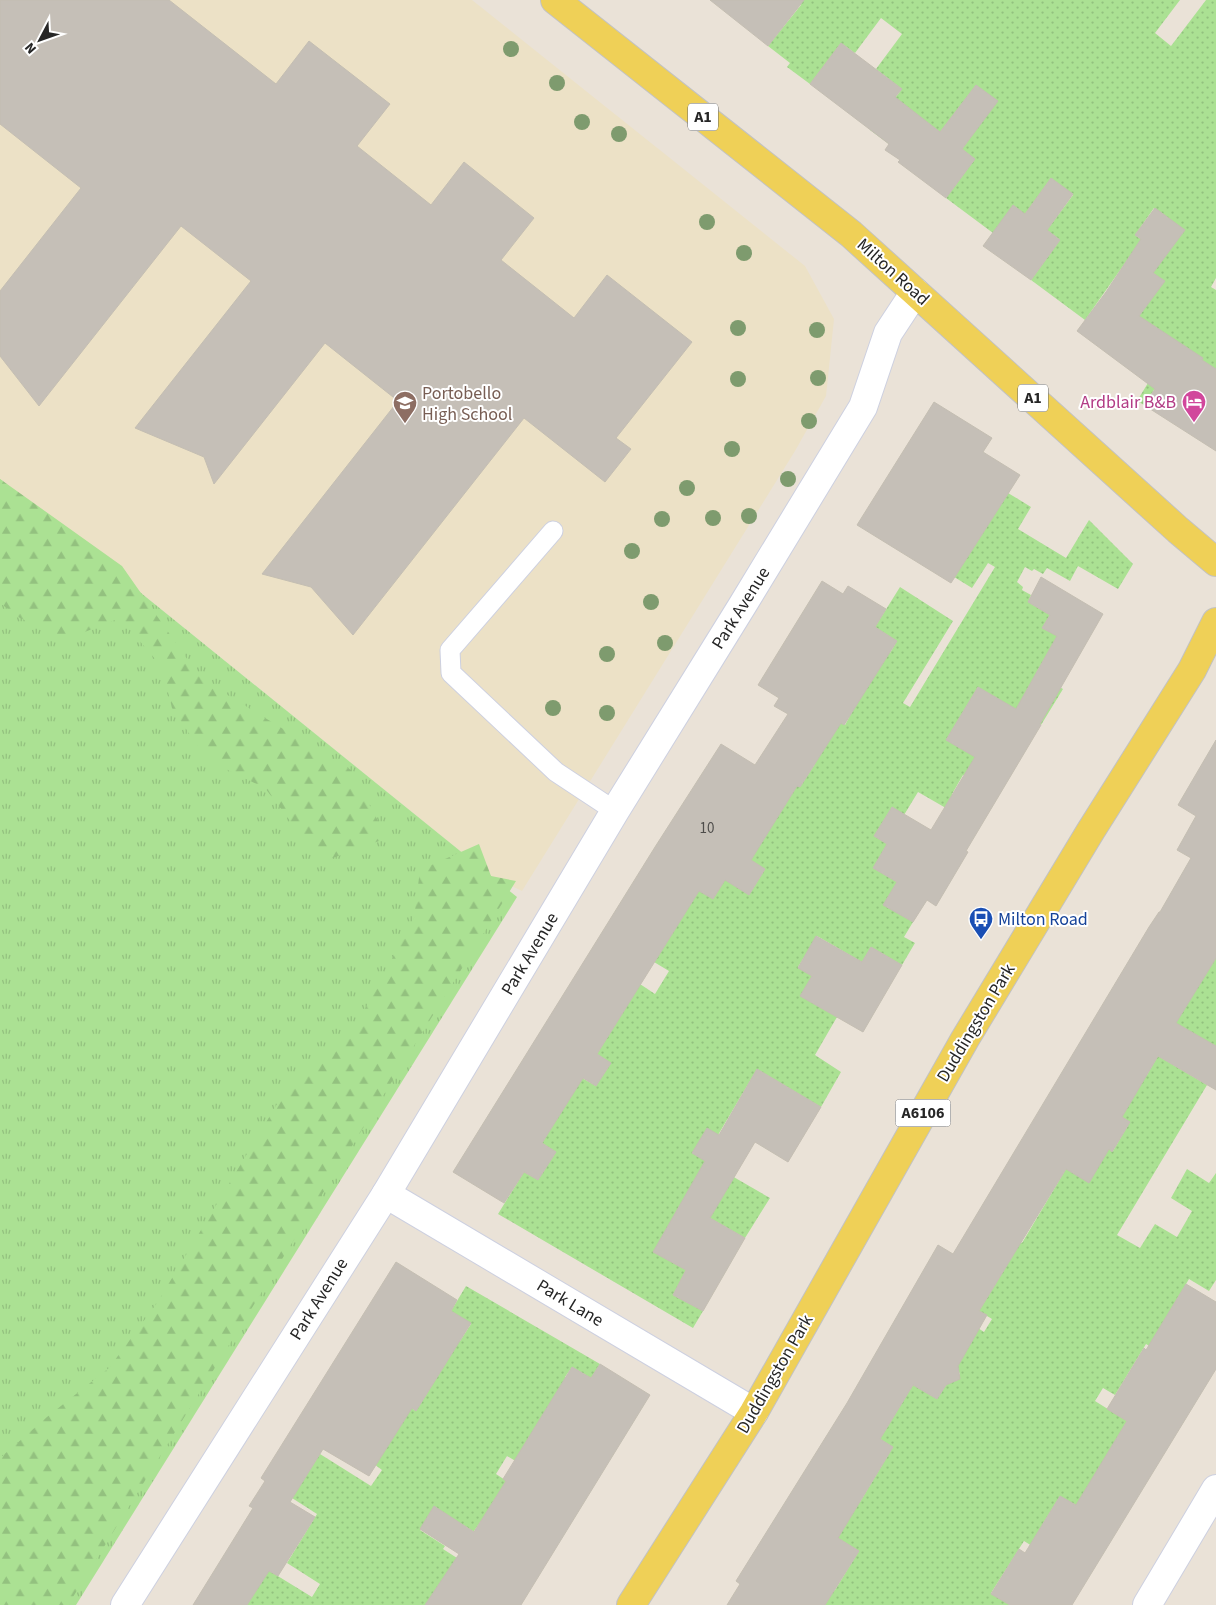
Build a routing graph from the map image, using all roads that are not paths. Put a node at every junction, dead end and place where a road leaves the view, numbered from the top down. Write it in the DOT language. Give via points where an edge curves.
graph roads {
  1 [pos="555,0"];
  2 [pos="915,292"];
  3 [pos="553,531"];
  4 [pos="1216,562"];
  5 [pos="1216,622"];
  6 [pos="615,811"];
  7 [pos="386,1194"];
  8 [pos="754,1412"];
  9 [pos="1216,1489"];
  10 [pos="125,1605"];
  11 [pos="631,1605"];
  12 [pos="1147,1605"];
  1 -- 2 [label="main road, Milton Road / A1" via="851,234"];
  2 -- 4 [label="main road, Milton Road / A1"];
  2 -- 6 [label="street, Park Avenue" via="888,333 863,407"];
  3 -- 6 [label="lane" via="450,650 451,673 556,772"];
  5 -- 8 [label="main road, Duddingston Park / A6106" via="1192,670 965,1039"];
  6 -- 7 [label="street, Park Avenue"];
  7 -- 8 [label="street, Park Lane"];
  7 -- 10 [label="street, Park Avenue"];
  8 -- 11 [label="main road, Duddingston Park / A6106"];
  9 -- 12 [label="street"];
}
